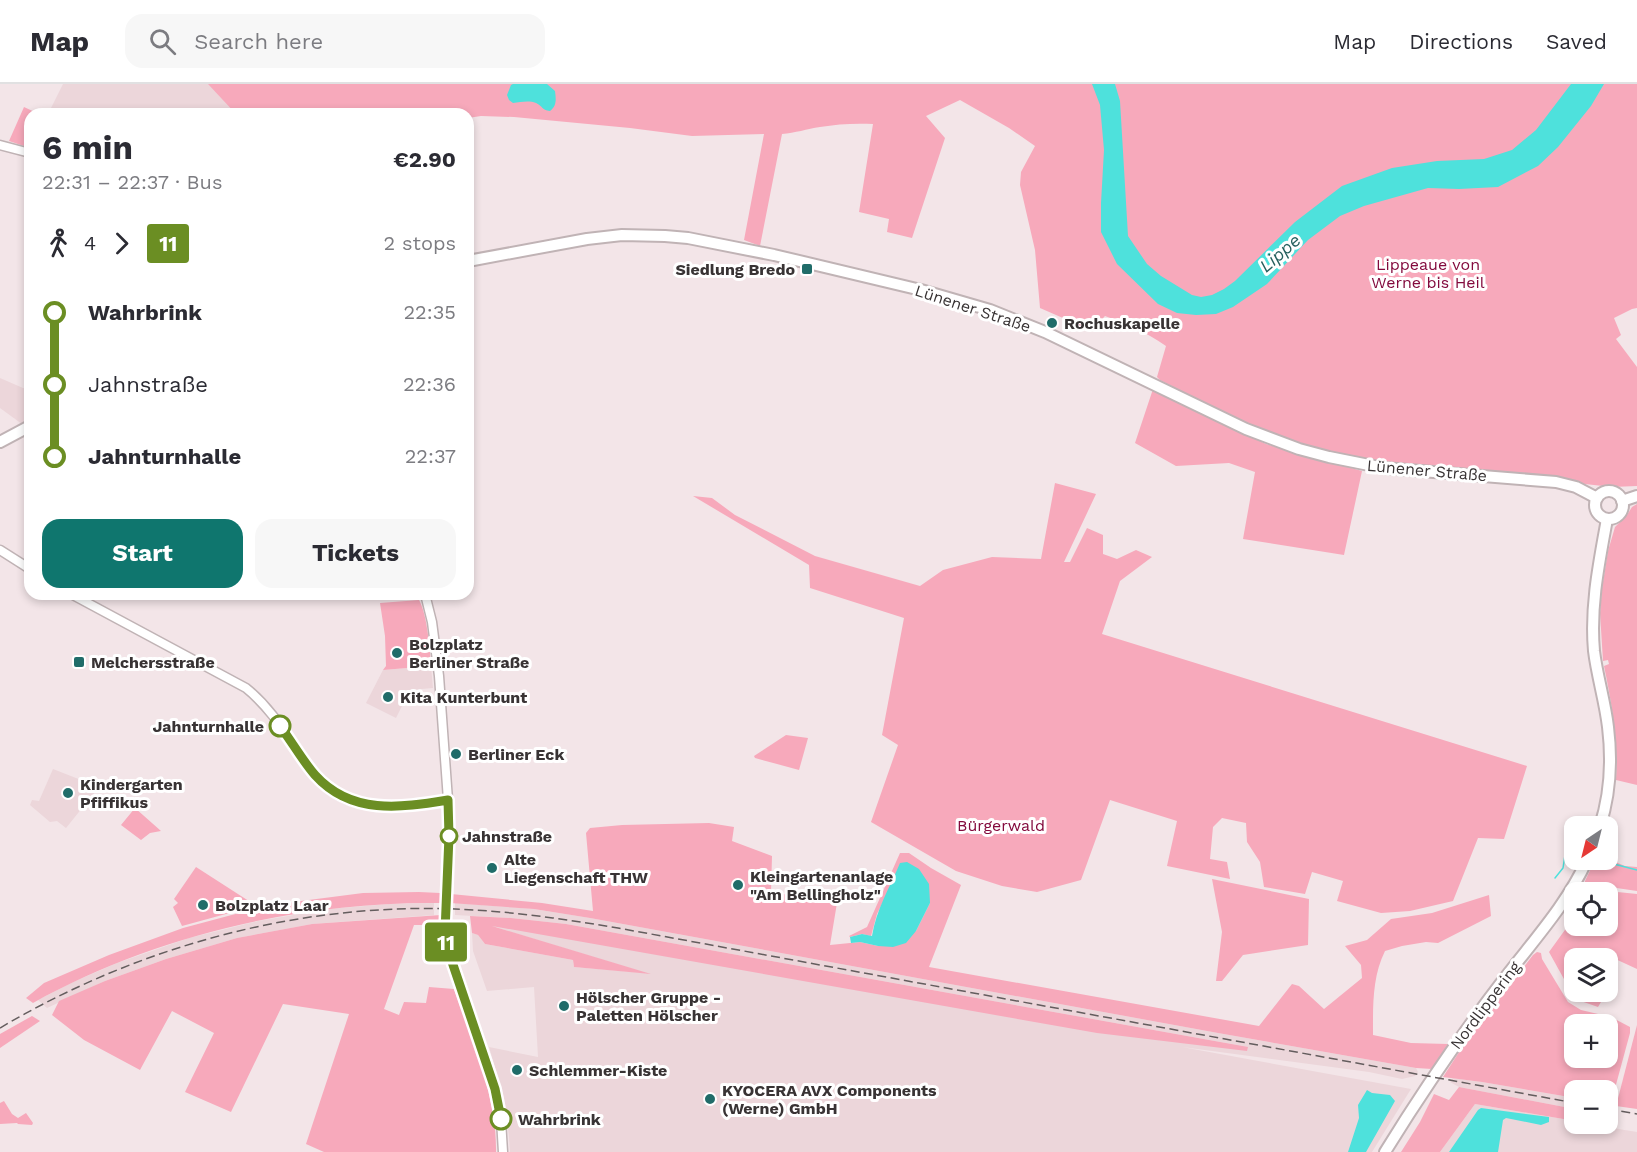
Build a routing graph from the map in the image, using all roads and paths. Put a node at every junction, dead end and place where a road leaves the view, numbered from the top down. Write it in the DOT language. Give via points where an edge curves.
graph roads {
  1 [pos="0,145"];
  2 [pos="24,151"];
  3 [pos="474,260"];
  4 [pos="24,429"];
  5 [pos="0,442"];
  6 [pos="1637,496"];
  7 [pos="1597,498"];
  8 [pos="1622,501"];
  9 [pos="1607,519"];
  10 [pos="0,550"];
  11 [pos="24,565"];
  12 [pos="82,600"];
  13 [pos="426,600"];
  14 [pos="448,800"];
  15 [pos="1602,816"];
  16 [pos="1582,870"];
  17 [pos="502,1152"];
  18 [pos="1385,1152"];
  1 -- 2 [label="street"];
  3 -- 7 [label="main road, Lünener Straße" via="622,236 688,238 774,255 941,295 998,313 1246,429 1299,449 1384,468 1562,483"];
  4 -- 5 [label="main road"];
  6 -- 8 [label="main road"];
  7 -- 8 [label="main road" via="1611,492"];
  7 -- 9 [label="main road" via="1596,509"];
  8 -- 9 [label="main road" via="1621,513"];
  9 -- 15 [label="main road" via="1593,610 1594,652 1610,758"];
  10 -- 11 [label="street"];
  12 -- 14 [label="street" via="246,688 268,709 314,774 341,796 375,806"];
  13 -- 14 [label="street" via="438,665"];
  14 -- 17 [label="street" via="445,932 495,1089"];
  16 -- 18 [label="main road, Nordlippering" via="1553,916 1456,1042"];
}
